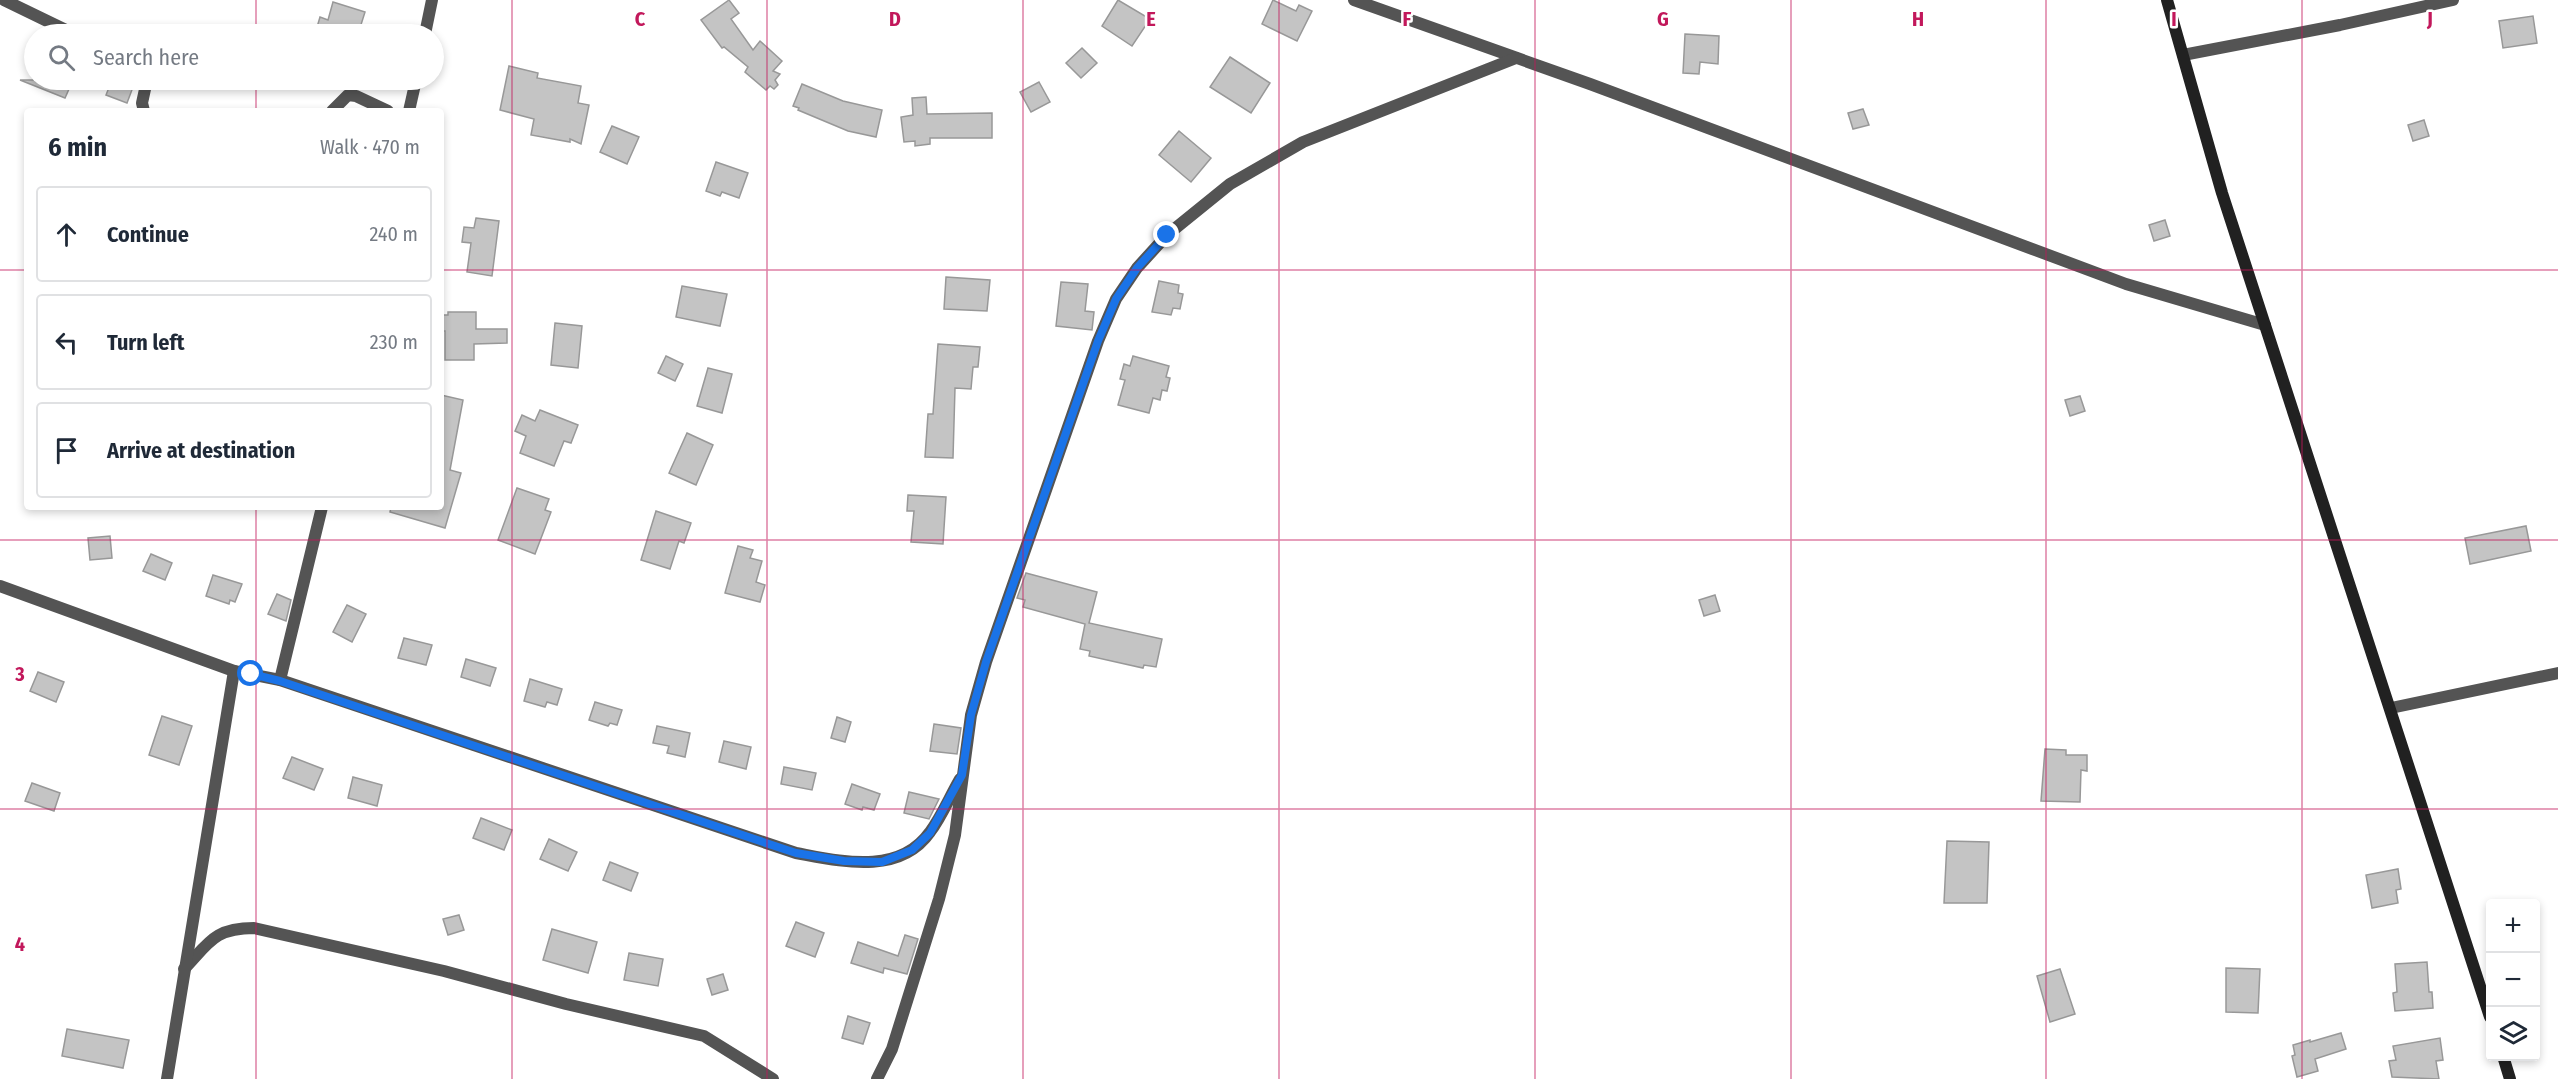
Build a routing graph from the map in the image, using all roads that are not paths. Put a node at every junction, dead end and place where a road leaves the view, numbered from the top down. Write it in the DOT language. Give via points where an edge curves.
graph roads {
  1 [pos="4,0"];
  2 [pos="432,0"];
  3 [pos="1353,0"];
  4 [pos="2167,0"];
  5 [pos="2453,0"];
  6 [pos="54,24"];
  7 [pos="427,24"];
  8 [pos="2183,55"];
  9 [pos="1516,58"];
  10 [pos="145,90"];
  11 [pos="414,90"];
  12 [pos="143,108"];
  13 [pos="335,108"];
  14 [pos="381,108"];
  15 [pos="410,108"];
  16 [pos="2265,325"];
  17 [pos="321,510"];
  18 [pos="0,586"];
  19 [pos="234,671"];
  20 [pos="2558,673"];
  21 [pos="280,681"];
  22 [pos="2391,708"];
  23 [pos="962,775"];
  24 [pos="184,969"];
  25 [pos="2487,1007"];
  26 [pos="2505,1061"];
  27 [pos="167,1079"];
  28 [pos="773,1079"];
  29 [pos="877,1079"];
  30 [pos="2510,1079"];
  1 -- 6 [label="street"];
  2 -- 7 [label="street"];
  3 -- 9 [label="street"];
  4 -- 8 [label="main road"];
  5 -- 8 [label="street"];
  8 -- 16 [label="main road"];
  9 -- 16 [label="street" via="2126,284"];
  9 -- 23 [label="street" via="1303,142 1230,184 1167,235 1137,268 1116,299 1098,341 986,662 971,715"];
  10 -- 12 [label="street"];
  11 -- 15 [label="street"];
  13 -- 14 [label="street" via="348,95"];
  16 -- 22 [label="main road"];
  17 -- 21 [label="street"];
  18 -- 19 [label="street"];
  19 -- 21 [label="street"];
  19 -- 24 [label="street"];
  20 -- 22 [label="street"];
  21 -- 23 [label="street" via="796,853 844,861 882,862 912,850 930,833"];
  22 -- 25 [label="main road"];
  23 -- 29 [label="street" via="955,835 939,899 892,1049"];
  24 -- 27 [label="street"];
  24 -- 28 [label="street" via="215,936 232,928 254,928 704,1036"];
  26 -- 30 [label="main road"];
}
